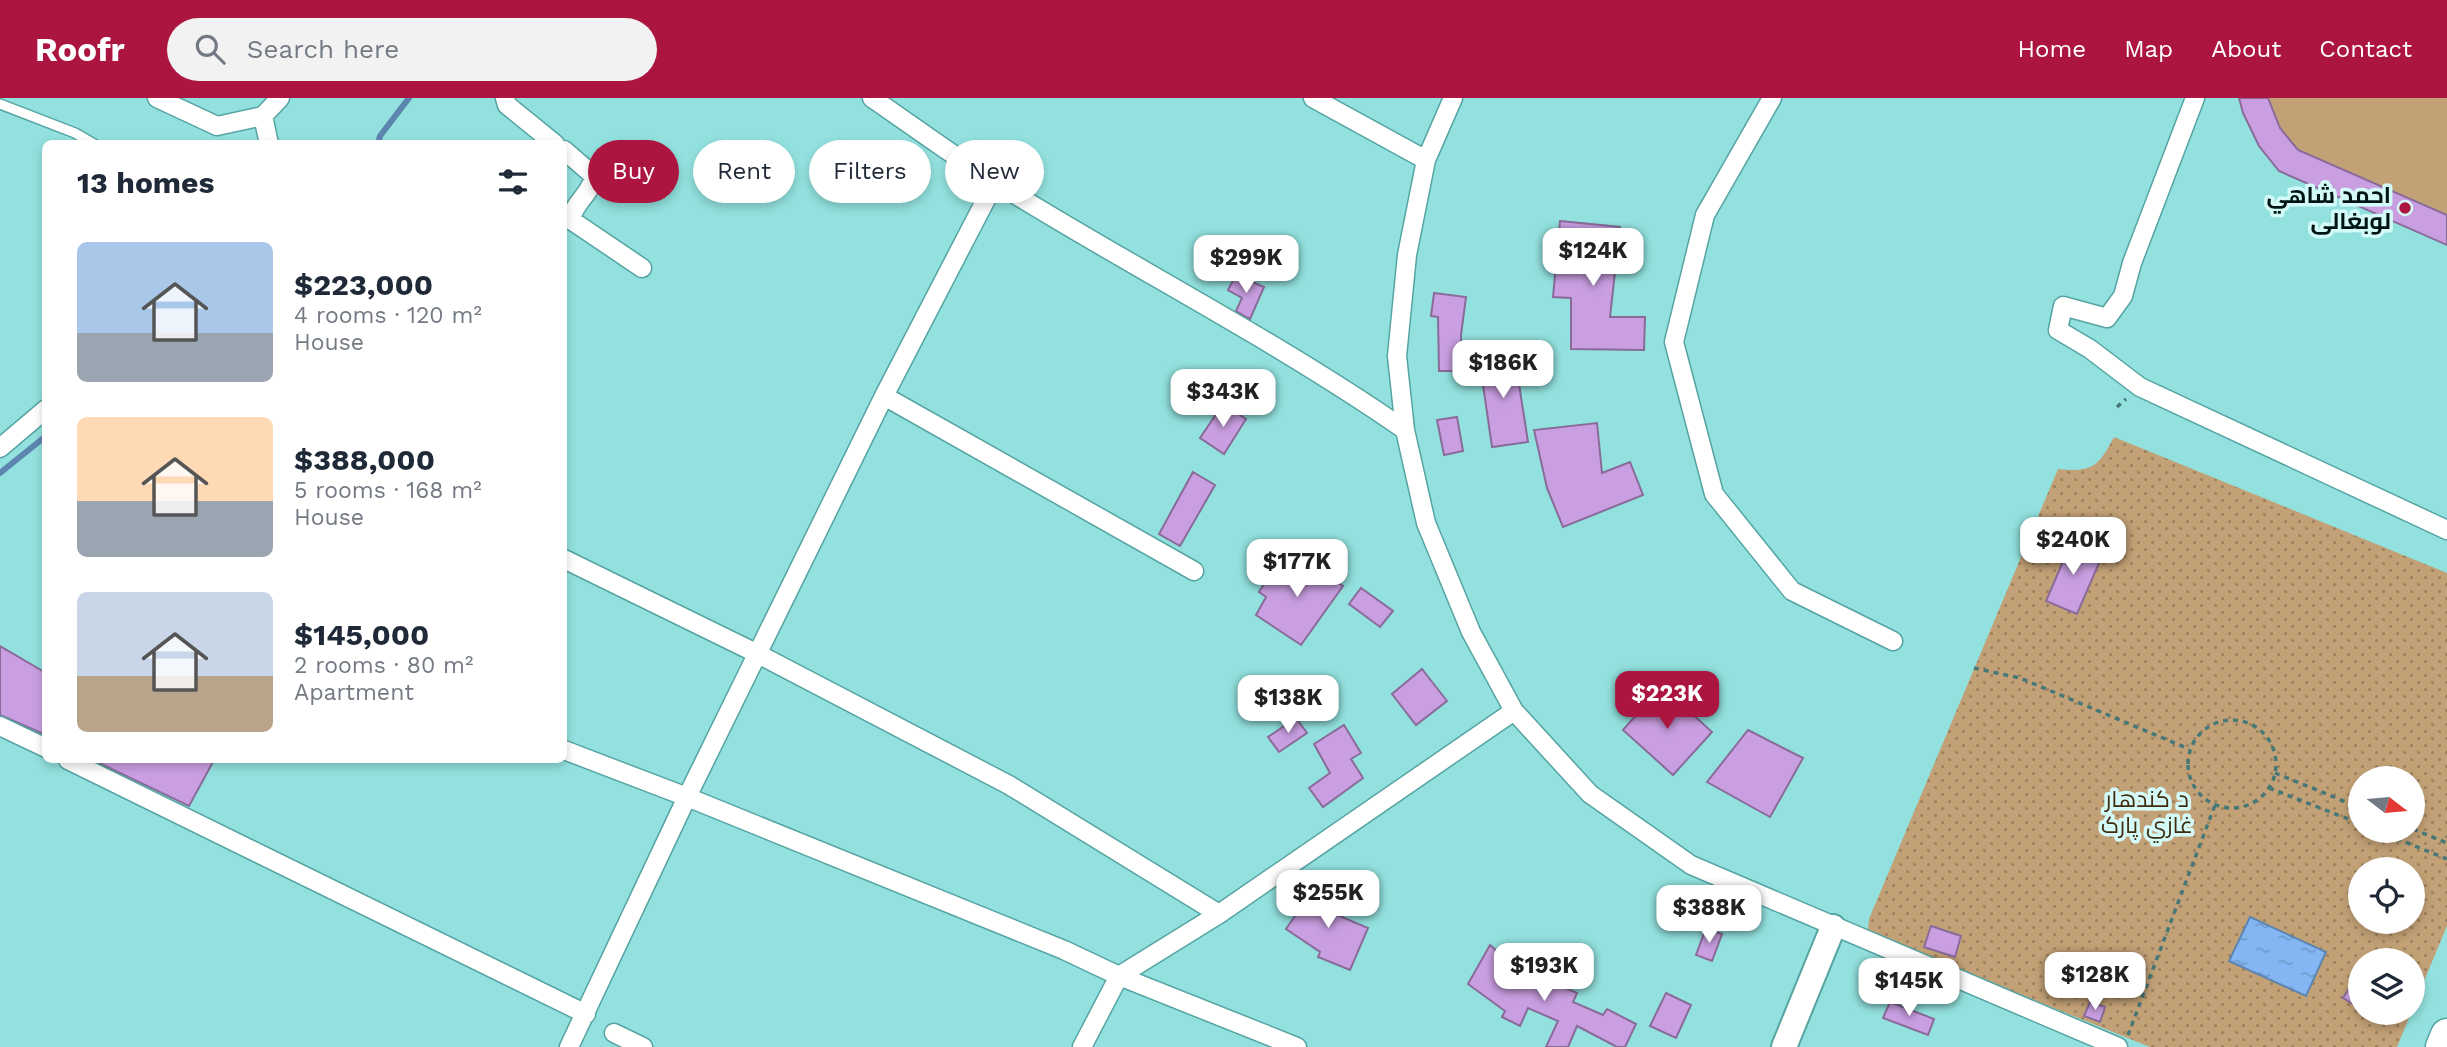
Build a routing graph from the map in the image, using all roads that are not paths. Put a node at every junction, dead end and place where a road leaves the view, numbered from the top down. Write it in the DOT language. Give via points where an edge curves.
graph roads {
  1 [pos="157,98"];
  2 [pos="280,98"];
  3 [pos="505,98"];
  4 [pos="872,98"];
  5 [pos="1313,98"];
  6 [pos="1453,98"];
  7 [pos="1772,98"];
  8 [pos="2195,98"];
  9 [pos="0,104"];
  10 [pos="263,116"];
  11 [pos="87,140"];
  12 [pos="268,140"];
  13 [pos="550,140"];
  14 [pos="945,148"];
  15 [pos="567,153"];
  16 [pos="1426,160"];
  17 [pos="984,203"];
  18 [pos="1031,203"];
  19 [pos="642,268"];
  20 [pos="884,396"];
  21 [pos="42,412"];
  22 [pos="1405,430"];
  23 [pos="0,448"];
  24 [pos="2447,530"];
  25 [pos="567,560"];
  26 [pos="1194,571"];
  27 [pos="1893,641"];
  28 [pos="758,654"];
  29 [pos="1514,711"];
  30 [pos="0,726"];
  31 [pos="42,746"];
  32 [pos="567,751"];
  33 [pos="74,763"];
  34 [pos="687,797"];
  35 [pos="1219,914"];
  36 [pos="1833,927"];
  37 [pos="1119,976"];
  38 [pos="586,1014"];
  39 [pos="614,1033"];
  40 [pos="2447,1035"];
  41 [pos="569,1047"];
  42 [pos="643,1047"];
  43 [pos="1082,1047"];
  44 [pos="1297,1047"];
  45 [pos="1784,1047"];
  46 [pos="2118,1047"];
  47 [pos="2442,1047"];
  1 -- 10 [label="street" via="218,126"];
  2 -- 10 [label="street"];
  3 -- 13 [label="street" via="506,105"];
  4 -- 14 [label="street"];
  5 -- 16 [label="street"];
  6 -- 16 [label="street"];
  7 -- 27 [label="street" via="1705,215 1674,342 1714,494 1792,591"];
  8 -- 24 [label="street" via="2123,296 2107,318 2063,306 2058,330 2140,387"];
  9 -- 11 [label="lane"];
  10 -- 12 [label="street"];
  15 -- 19 [label="street" via="594,176 571,219"];
  16 -- 22 [label="street" via="1407,255 1397,356"];
  17 -- 20 [label="street"];
  18 -- 22 [label="street" via="1348,390"];
  20 -- 26 [label="street"];
  20 -- 28 [label="street"];
  21 -- 23 [label="street"];
  22 -- 29 [label="street" via="1426,523 1472,632"];
  25 -- 28 [label="street"];
  28 -- 34 [label="street"];
  28 -- 35 [label="street" via="1009,785"];
  29 -- 35 [label="street"];
  29 -- 36 [label="street" via="1590,794 1691,865"];
  30 -- 31 [label="street"];
  32 -- 34 [label="street"];
  33 -- 38 [label="street"];
  34 -- 37 [label="street"];
  34 -- 38 [label="street"];
  35 -- 37 [label="street"];
  36 -- 45 [label="street"];
  36 -- 46 [label="street"];
  37 -- 43 [label="street"];
  37 -- 44 [label="street"];
  38 -- 41 [label="street"];
  39 -- 42 [label="street"];
  40 -- 47 [label="highway"];
}
